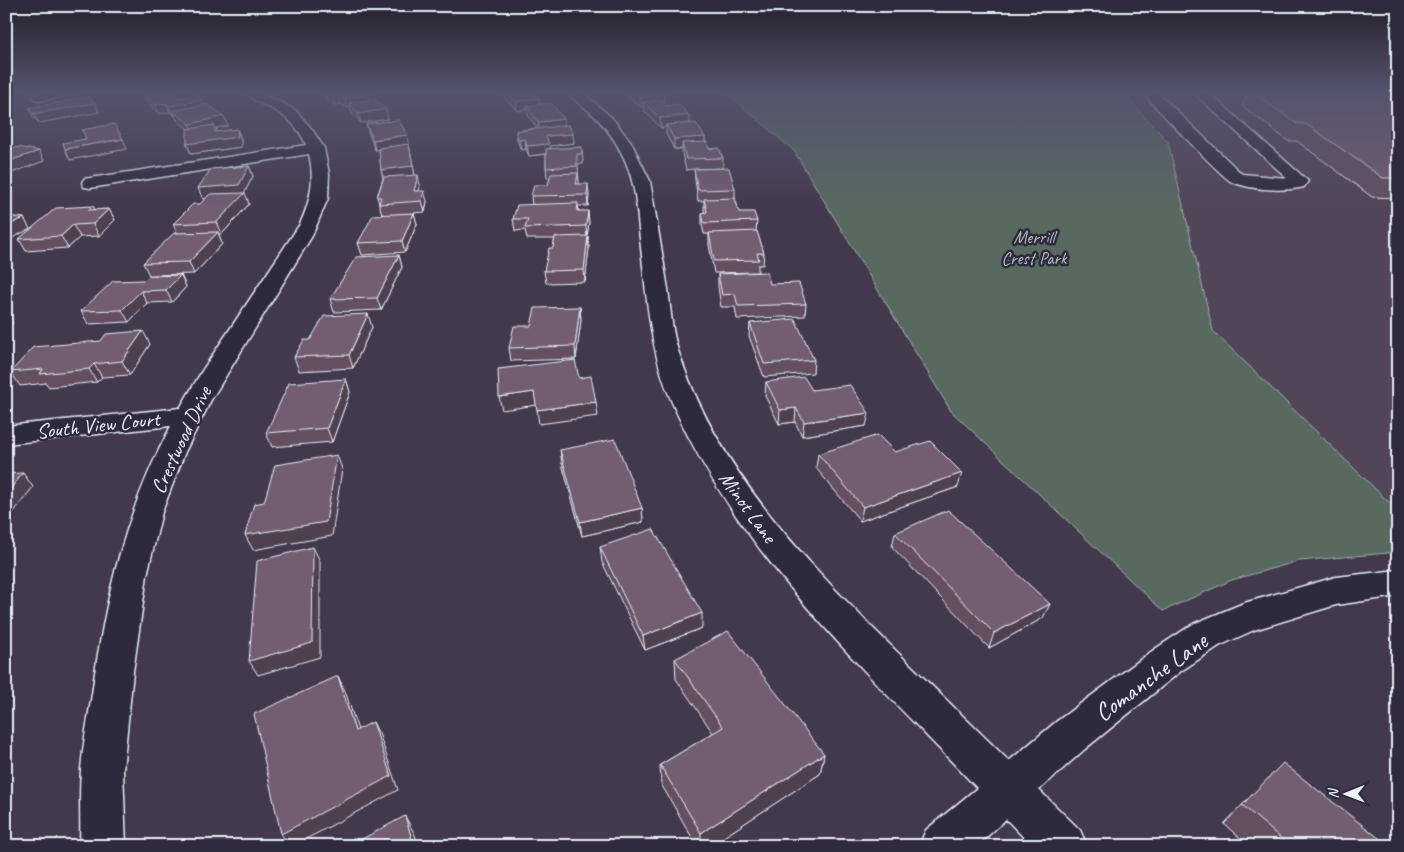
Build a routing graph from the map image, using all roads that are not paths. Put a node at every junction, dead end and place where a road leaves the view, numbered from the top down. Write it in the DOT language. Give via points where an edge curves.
graph roads {
  1 [pos="308,132"];
  2 [pos="618,132"];
  3 [pos="1190,132"];
  4 [pos="1245,132"];
  5 [pos="316,148"];
  6 [pos="90,184"];
  7 [pos="190,416"];
  8 [pos="6,435"];
  9 [pos="1398,582"];
  10 [pos="1008,790"];
  11 [pos="103,846"];
  12 [pos="942,846"];
  13 [pos="1064,846"];
  1 -- 5 [label="street, Crestwood Drive"];
  2 -- 10 [label="street, Minot Lane" via="642,180 668,357 687,409 707,448 762,530 826,604"];
  3 -- 4 [label="street" via="1236,178 1290,184 1300,181"];
  5 -- 6 [label="street"];
  5 -- 7 [label="street, Crestwood Drive" via="321,187 314,211 300,240"];
  7 -- 8 [label="street, South View Court"];
  7 -- 11 [label="street, Crestwood Drive" via="170,454 147,515 129,577 118,634 102,776"];
  9 -- 10 [label="street, Comanche Lane" via="1336,591 1244,618 1206,636 1168,660 1071,735"];
  10 -- 12 [label="street, Comanche Lane"];
  10 -- 13 [label="street, Minot Lane"];
}
